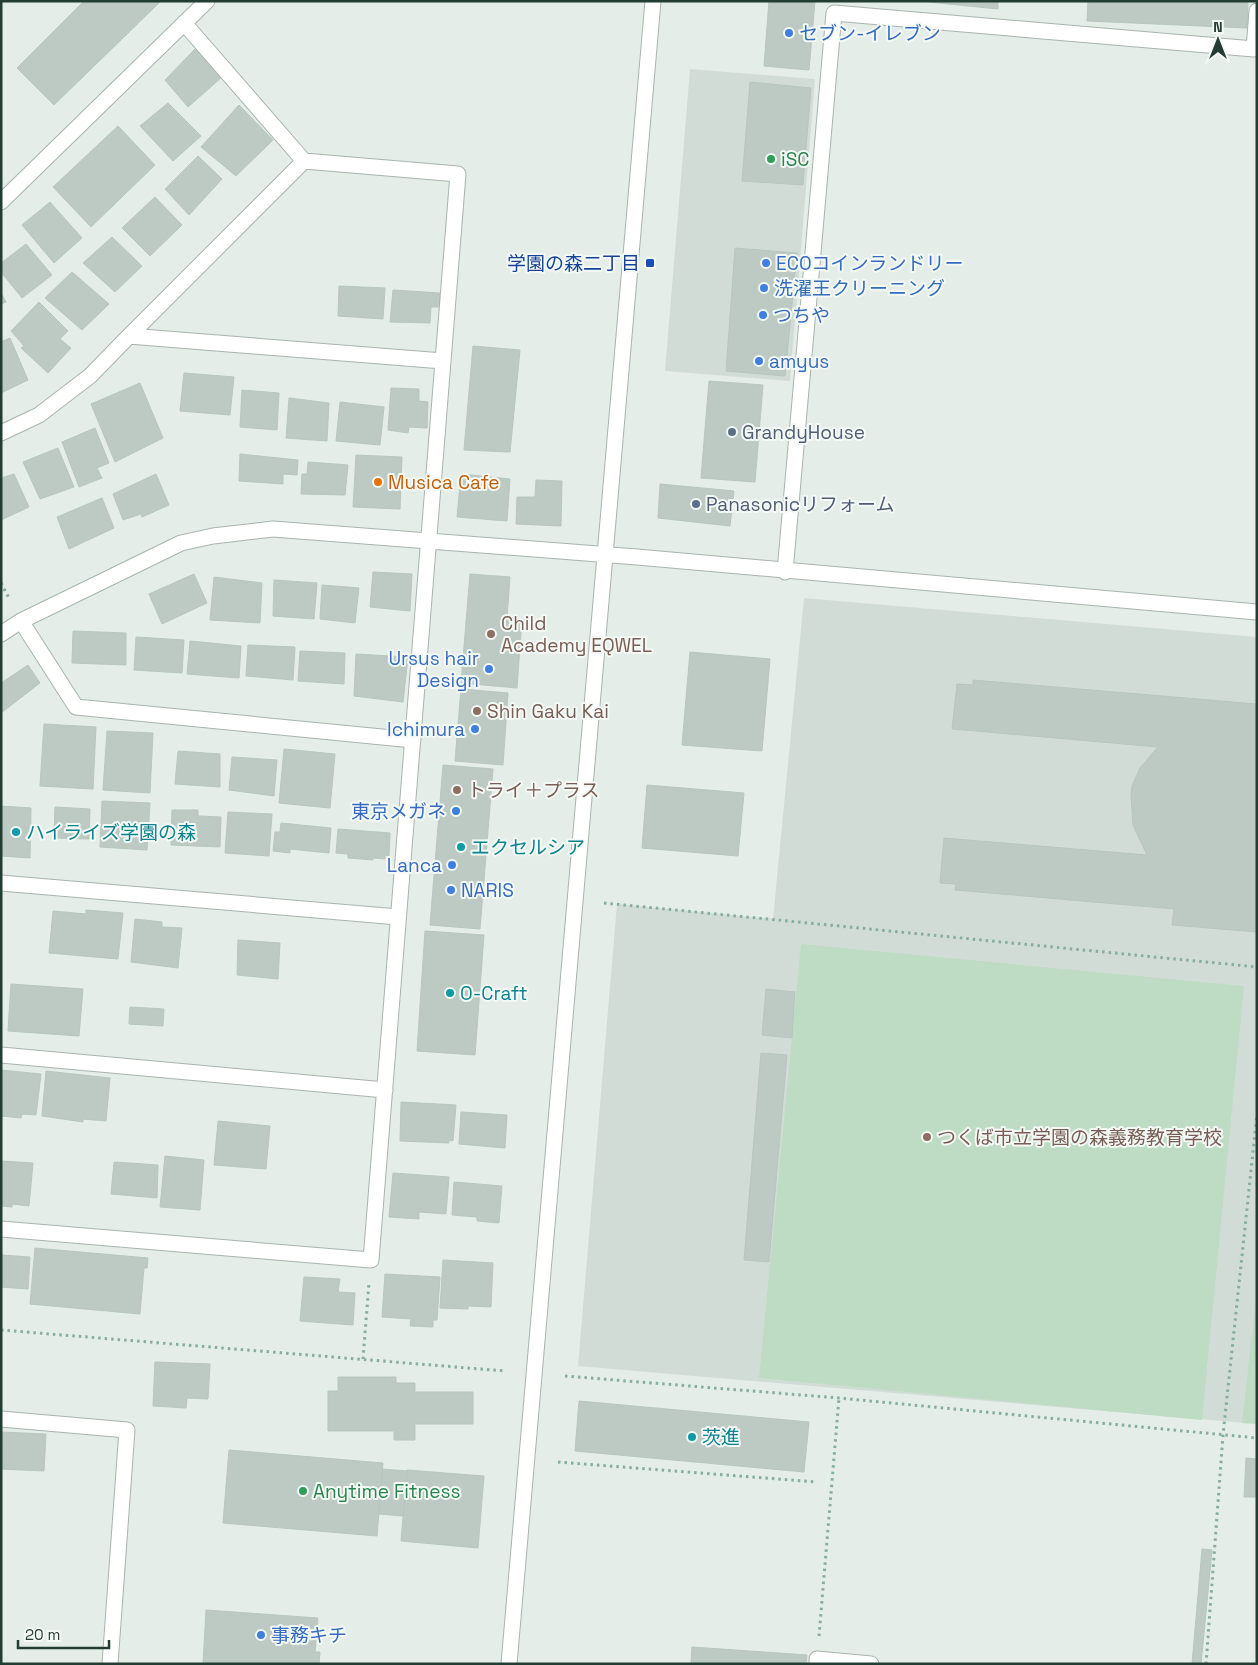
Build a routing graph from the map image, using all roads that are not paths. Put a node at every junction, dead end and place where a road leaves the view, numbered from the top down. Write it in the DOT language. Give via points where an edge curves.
graph roads {
  1 [pos="207,1"];
  2 [pos="654,1"];
  3 [pos="1257,11"];
  4 [pos="184,23"];
  5 [pos="304,162"];
  6 [pos="1,202"];
  7 [pos="129,336"];
  8 [pos="443,361"];
  9 [pos="1,432"];
  10 [pos="429,542"];
  11 [pos="605,555"];
  12 [pos="786,572"];
  13 [pos="1257,612"];
  14 [pos="21,621"];
  15 [pos="1,634"];
  16 [pos="413,740"];
  17 [pos="1,883"];
  18 [pos="398,917"];
  19 [pos="1,1055"];
  20 [pos="385,1090"];
  21 [pos="1,1229"];
  22 [pos="1,1419"];
  23 [pos="817,1662"];
  24 [pos="110,1664"];
  25 [pos="509,1664"];
  26 [pos="871,1664"];
  1 -- 4 [label="street"];
  2 -- 11 [label="street"];
  3 -- 12 [label="street" via="1254,49 834,14"];
  4 -- 5 [label="street"];
  4 -- 6 [label="street"];
  5 -- 7 [label="street"];
  5 -- 8 [label="street" via="458,174"];
  7 -- 8 [label="street"];
  7 -- 9 [label="street" via="90,376 40,415"];
  8 -- 10 [label="street"];
  10 -- 11 [label="street"];
  10 -- 14 [label="street" via="274,529 213,536 180,543"];
  10 -- 16 [label="street"];
  11 -- 12 [label="street"];
  11 -- 25 [label="street"];
  12 -- 13 [label="street"];
  14 -- 15 [label="street"];
  14 -- 16 [label="street" via="76,707"];
  16 -- 18 [label="street"];
  17 -- 18 [label="street"];
  18 -- 20 [label="street"];
  19 -- 20 [label="street"];
  20 -- 21 [label="street" via="371,1260"];
  22 -- 24 [label="street" via="128,1430"];
  23 -- 26 [label="street"];
}
